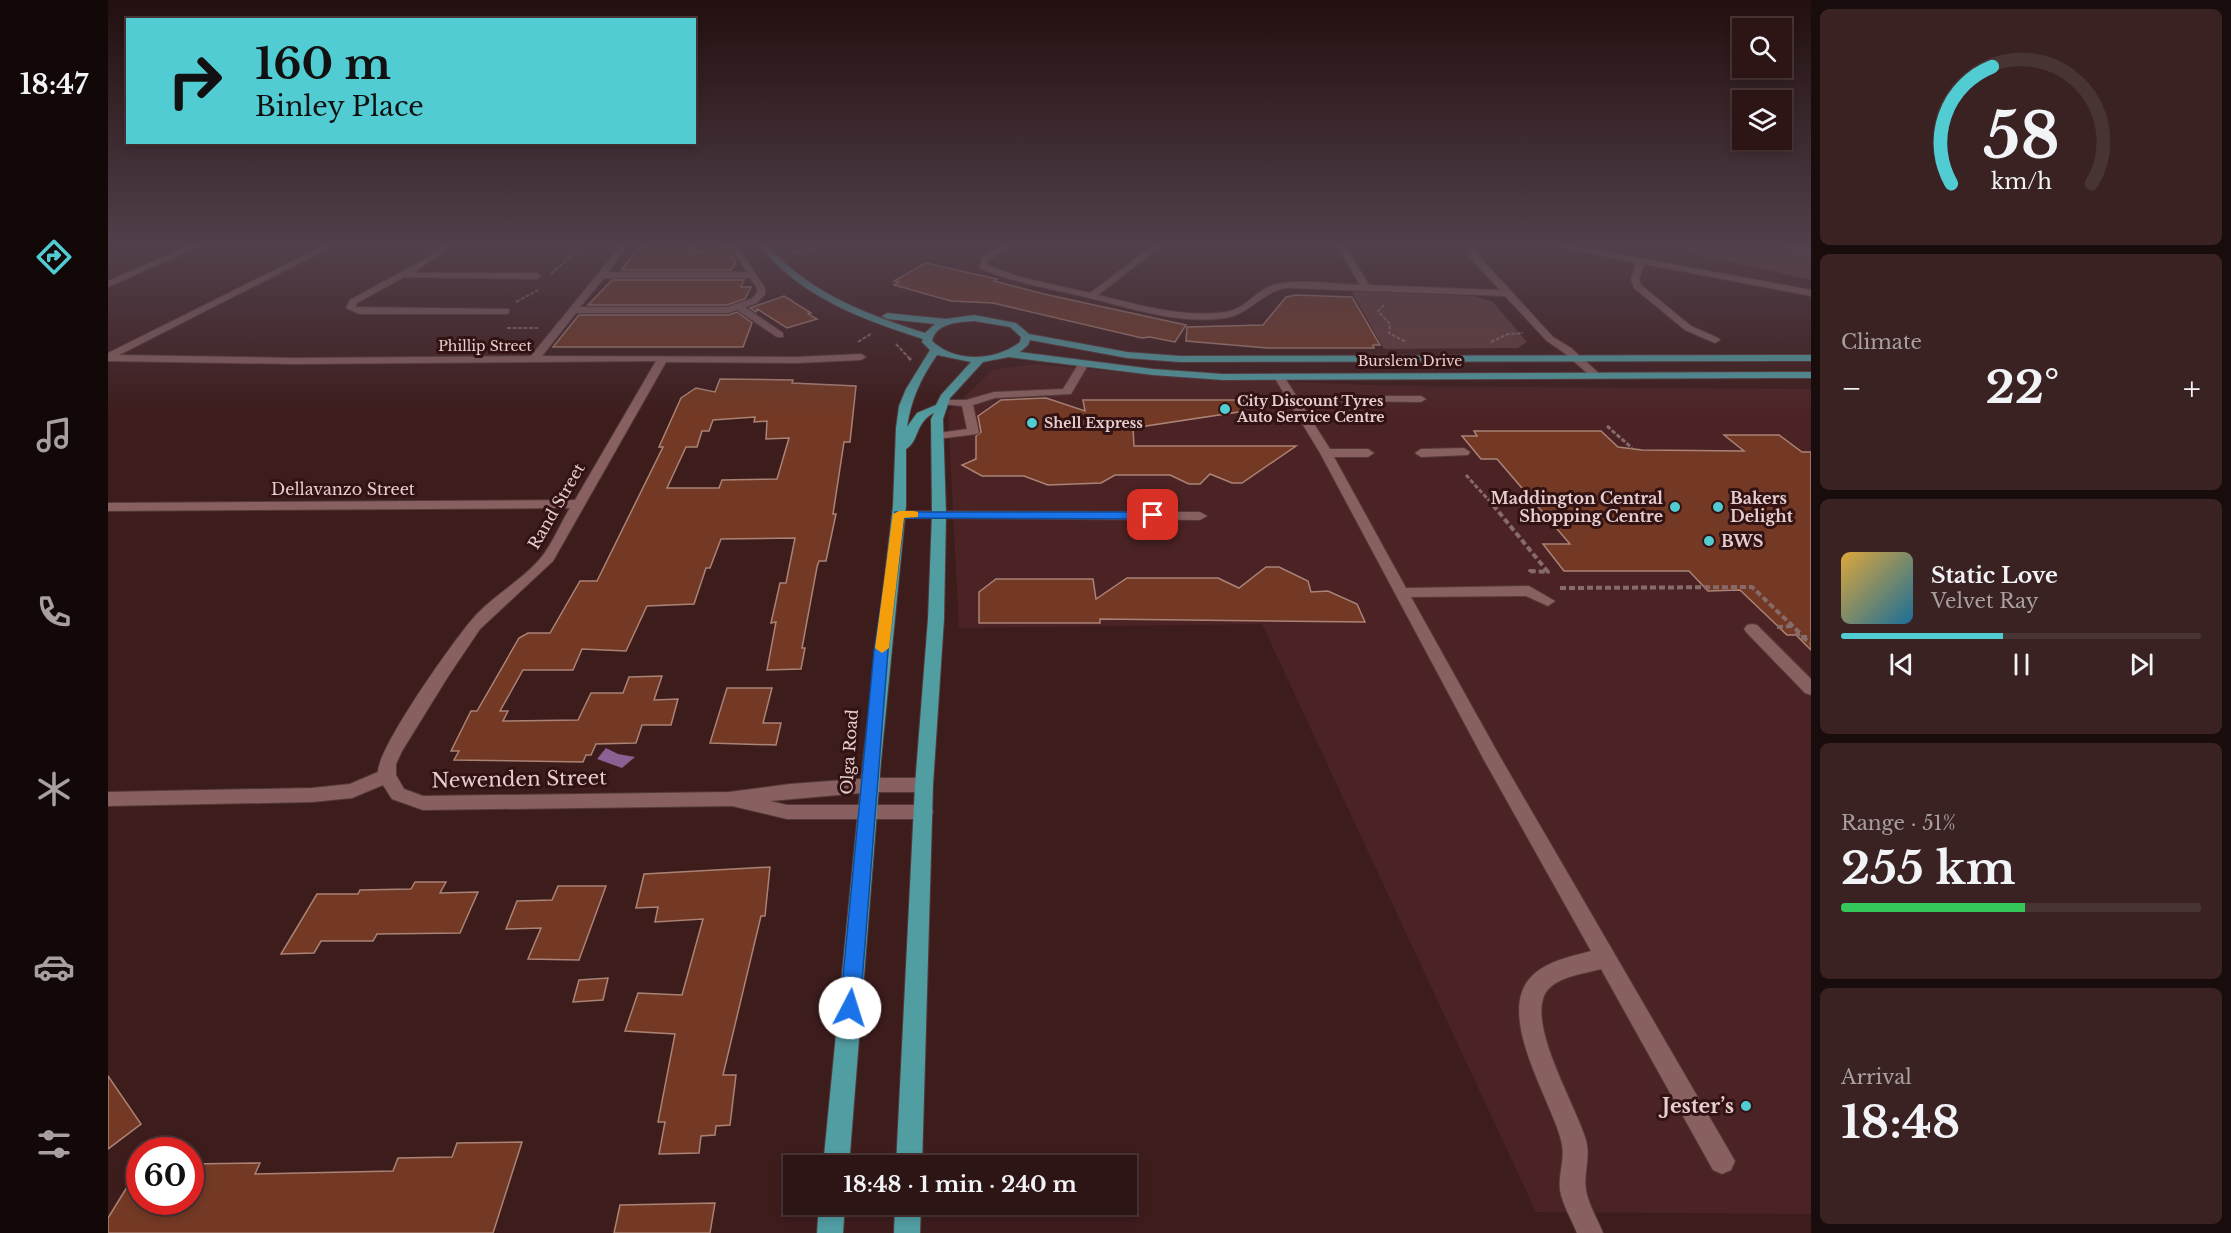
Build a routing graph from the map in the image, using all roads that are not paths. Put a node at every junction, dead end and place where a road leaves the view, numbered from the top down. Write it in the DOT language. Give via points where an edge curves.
graph roads {
  1 [pos="218,302"];
  2 [pos="354,302"];
  3 [pos="582,302"];
  4 [pos="753,302"];
  5 [pos="833,302"];
  6 [pos="842,302"];
  7 [pos="1119,302"];
  8 [pos="1252,302"];
  9 [pos="1515,302"];
  10 [pos="1656,302"];
  11 [pos="739,307"];
  12 [pos="510,308"];
  13 [pos="575,310"];
  14 [pos="947,322"];
  15 [pos="780,335"];
  16 [pos="1026,336"];
  17 [pos="927,337"];
  18 [pos="1550,339"];
  19 [pos="1715,340"];
  20 [pos="1054,343"];
  21 [pos="935,350"];
  22 [pos="1010,354"];
  23 [pos="1127,355"];
  24 [pos="108,357"];
  25 [pos="861,357"];
  26 [pos="663,358"];
  27 [pos="1563,358"];
  28 [pos="1576,358"];
  29 [pos="534,359"];
  30 [pos="1809,359"];
  31 [pos="981,360"];
  32 [pos="1083,365"];
  33 [pos="1811,375"];
  34 [pos="1580,376"];
  35 [pos="1597,376"];
  36 [pos="1279,377"];
  37 [pos="1334,399"];
  38 [pos="1421,399"];
  39 [pos="967,403"];
  40 [pos="942,405"];
  41 [pos="938,436"];
  42 [pos="1464,452"];
  43 [pos="1326,453"];
  44 [pos="1368,453"];
  45 [pos="1421,453"];
  46 [pos="898,469"];
  47 [pos="578,504"];
  48 [pos="108,507"];
  49 [pos="899,514"];
  50 [pos="939,514"];
  51 [pos="1200,516"];
  52 [pos="1401,593"];
  53 [pos="1551,594"];
  54 [pos="1752,628"];
  55 [pos="1811,689"];
  56 [pos="387,776"];
  57 [pos="924,784"];
  58 [pos="872,785"];
  59 [pos="108,799"];
  60 [pos="729,799"];
  61 [pos="924,812"];
  62 [pos="869,813"];
  63 [pos="1606,957"];
  64 [pos="837,1155"];
  65 [pos="909,1155"];
  66 [pos="1722,1161"];
  67 [pos="831,1215"];
  68 [pos="908,1215"];
  69 [pos="830,1233"];
  70 [pos="907,1233"];
  71 [pos="1590,1233"];
  1 -- 24 [label="street"];
  2 -- 12 [label="street" via="351,308 359,311"];
  3 -- 13 [label="street"];
  4 -- 11 [label="street"];
  5 -- 17 [label="main road, Burslem Drive" via="883,324"];
  6 -- 14 [label="main road, Burslem Drive" via="882,315"];
  7 -- 8 [label="street" via="1209,316 1243,310"];
  9 -- 18 [label="street"];
  10 -- 19 [label="street" via="1688,328"];
  11 -- 13 [label="street" via="715,311"];
  11 -- 15 [label="street"];
  13 -- 29 [label="street"];
  14 -- 16 [label="main road, Burslem Drive" via="974,318 1002,321"];
  14 -- 17 [label="main road, Burslem Drive"];
  16 -- 20 [label="main road, Burslem Drive"];
  16 -- 22 [label="main road" via="1020,349"];
  17 -- 21 [label="main road"];
  18 -- 27 [label="street"];
  18 -- 28 [label="street"];
  20 -- 23 [label="main road, Burslem Drive"];
  20 -- 32 [label="main road" via="1071,351"];
  21 -- 31 [label="main road, Burslem Drive"];
  21 -- 46 [label="main road, Olga Road" via="909,393 903,413"];
  22 -- 31 [label="main road, Burslem Drive"];
  22 -- 32 [label="main road, Burslem Drive"];
  23 -- 27 [label="main road, Burslem Drive" via="1191,359"];
  23 -- 36 [label="main road" via="1169,363 1256,366 1274,371"];
  24 -- 29 [label="street, Phillip Street" via="218,362"];
  25 -- 26 [label="street, Phillip Street" via="800,362"];
  26 -- 29 [label="street, Phillip Street"];
  26 -- 47 [label="street, Rand Street"];
  27 -- 28 [label="main road, Burslem Drive"];
  27 -- 34 [label="street"];
  28 -- 30 [label="main road, Burslem Drive"];
  28 -- 35 [label="street"];
  31 -- 40 [label="main road" via="958,380"];
  32 -- 36 [label="main road, Burslem Drive" via="1223,377"];
  32 -- 39 [label="street" via="1067,392 994,395"];
  33 -- 35 [label="main road, Burslem Drive"];
  34 -- 35 [label="main road, Burslem Drive"];
  34 -- 36 [label="main road, Burslem Drive"];
  36 -- 43 [label="street"];
  37 -- 38 [label="street"];
  39 -- 40 [label="street"];
  39 -- 41 [label="street" via="974,432"];
  40 -- 41 [label="main road" via="937,419"];
  40 -- 46 [label="main road" via="917,417"];
  41 -- 50 [label="main road"];
  42 -- 45 [label="street"];
  43 -- 44 [label="street"];
  43 -- 52 [label="street"];
  46 -- 49 [label="main road, Olga Road"];
  47 -- 48 [label="street, Dellavanzo Street"];
  47 -- 56 [label="street, Rand Street" via="546,561 475,625 394,749 387,764"];
  49 -- 50 [label="street"];
  49 -- 58 [label="main road, Olga Road" via="881,651"];
  50 -- 51 [label="street"];
  50 -- 57 [label="main road"];
  52 -- 53 [label="street"];
  52 -- 63 [label="street"];
  54 -- 55 [label="street"];
  56 -- 59 [label="street" via="352,791 312,795"];
  56 -- 60 [label="street, Newenden Street" via="398,794 423,803"];
  57 -- 58 [label="street, Newenden Street"];
  57 -- 61 [label="main road"];
  58 -- 60 [label="street, Newenden Street" via="790,790"];
  58 -- 62 [label="main road, Olga Road"];
  60 -- 62 [label="street, Newenden Street" via="787,812"];
  61 -- 62 [label="street, Newenden Street"];
  61 -- 65 [label="main road"];
  62 -- 64 [label="main road, Olga Road"];
  63 -- 66 [label="street"];
  63 -- 71 [label="street" via="1546,979 1535,989 1530,1011 1534,1034 1573,1138 1577,1156 1573,1190"];
  67 -- 69 [label="main road"];
  68 -- 70 [label="main road"];
}
